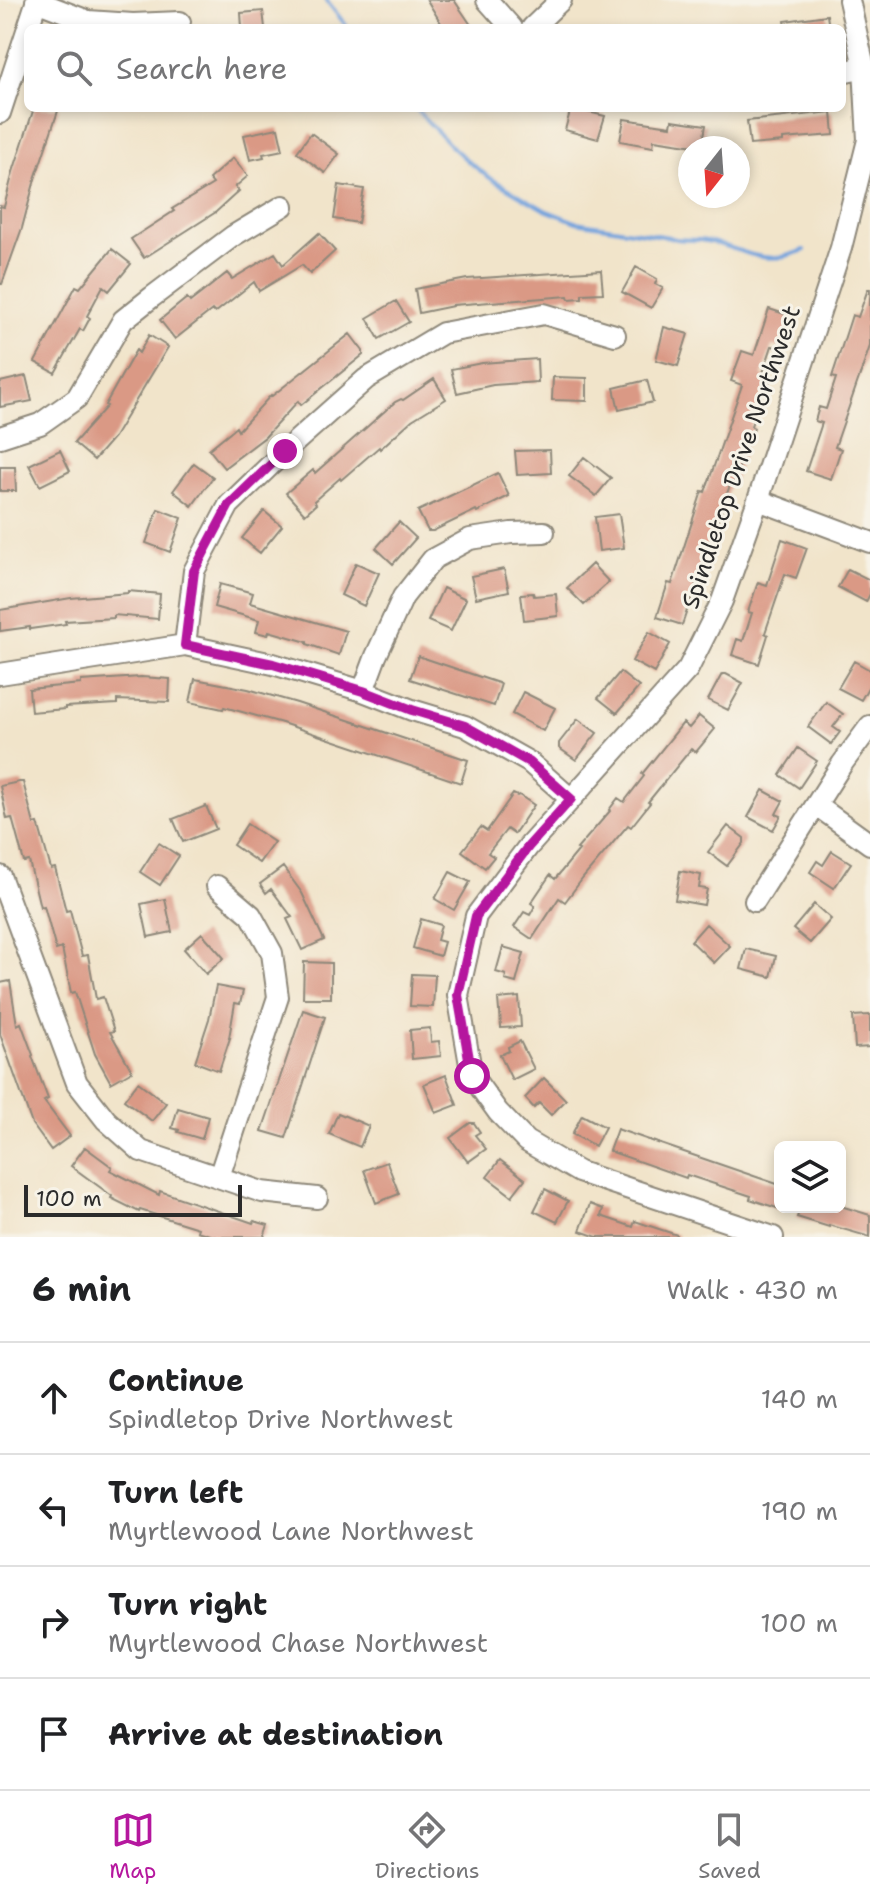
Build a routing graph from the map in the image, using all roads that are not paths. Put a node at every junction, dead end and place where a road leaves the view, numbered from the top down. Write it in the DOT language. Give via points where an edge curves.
graph roads {
  1 [pos="487,0"];
  2 [pos="561,0"];
  3 [pos="849,0"];
  4 [pos="37,1"];
  5 [pos="180,22"];
  6 [pos="29,24"];
  7 [pos="508,24"];
  8 [pos="536,24"];
  9 [pos="24,40"];
  10 [pos="864,67"];
  11 [pos="846,71"];
  12 [pos="0,113"];
  13 [pos="283,206"];
  14 [pos="615,335"];
  15 [pos="0,437"];
  16 [pos="758,500"];
  17 [pos="544,532"];
  18 [pos="870,542"];
  19 [pos="185,645"];
  20 [pos="0,674"];
  21 [pos="363,691"];
  22 [pos="870,726"];
  23 [pos="571,799"];
  24 [pos="816,805"];
  25 [pos="870,844"];
  26 [pos="0,876"];
  27 [pos="217,886"];
  28 [pos="755,901"];
  29 [pos="219,1177"];
  30 [pos="317,1198"];
  31 [pos="773,1237"];
  1 -- 7 [label="street"];
  2 -- 8 [label="street"];
  3 -- 10 [label="street, Spindletop Drive Northwest"];
  4 -- 5 [label="street" via="88,21"];
  4 -- 6 [label="street"];
  9 -- 12 [label="street"];
  10 -- 11 [label="street"];
  10 -- 16 [label="street, Spindletop Drive Northwest" via="868,140 841,248"];
  13 -- 15 [label="street" via="233,236 123,320 77,398 40,424"];
  14 -- 19 [label="street" via="544,314 443,333 366,379 229,505 194,571"];
  16 -- 18 [label="street"];
  16 -- 23 [label="street, Spindletop Drive Northwest" via="722,601 688,669"];
  17 -- 21 [label="street" via="470,539 433,559 403,597"];
  19 -- 20 [label="street"];
  19 -- 21 [label="street"];
  21 -- 23 [label="street" via="465,726 529,762"];
  22 -- 24 [label="street"];
  23 -- 31 [label="street, Spindletop Drive Northwest" via="476,916 458,995 472,1076 526,1141 579,1172"];
  24 -- 25 [label="street"];
  24 -- 28 [label="street"];
  26 -- 29 [label="street" via="77,1083 106,1120 141,1151"];
  27 -- 29 [label="street" via="251,915 272,953 278,997"];
  29 -- 30 [label="street" via="262,1192"];
}
